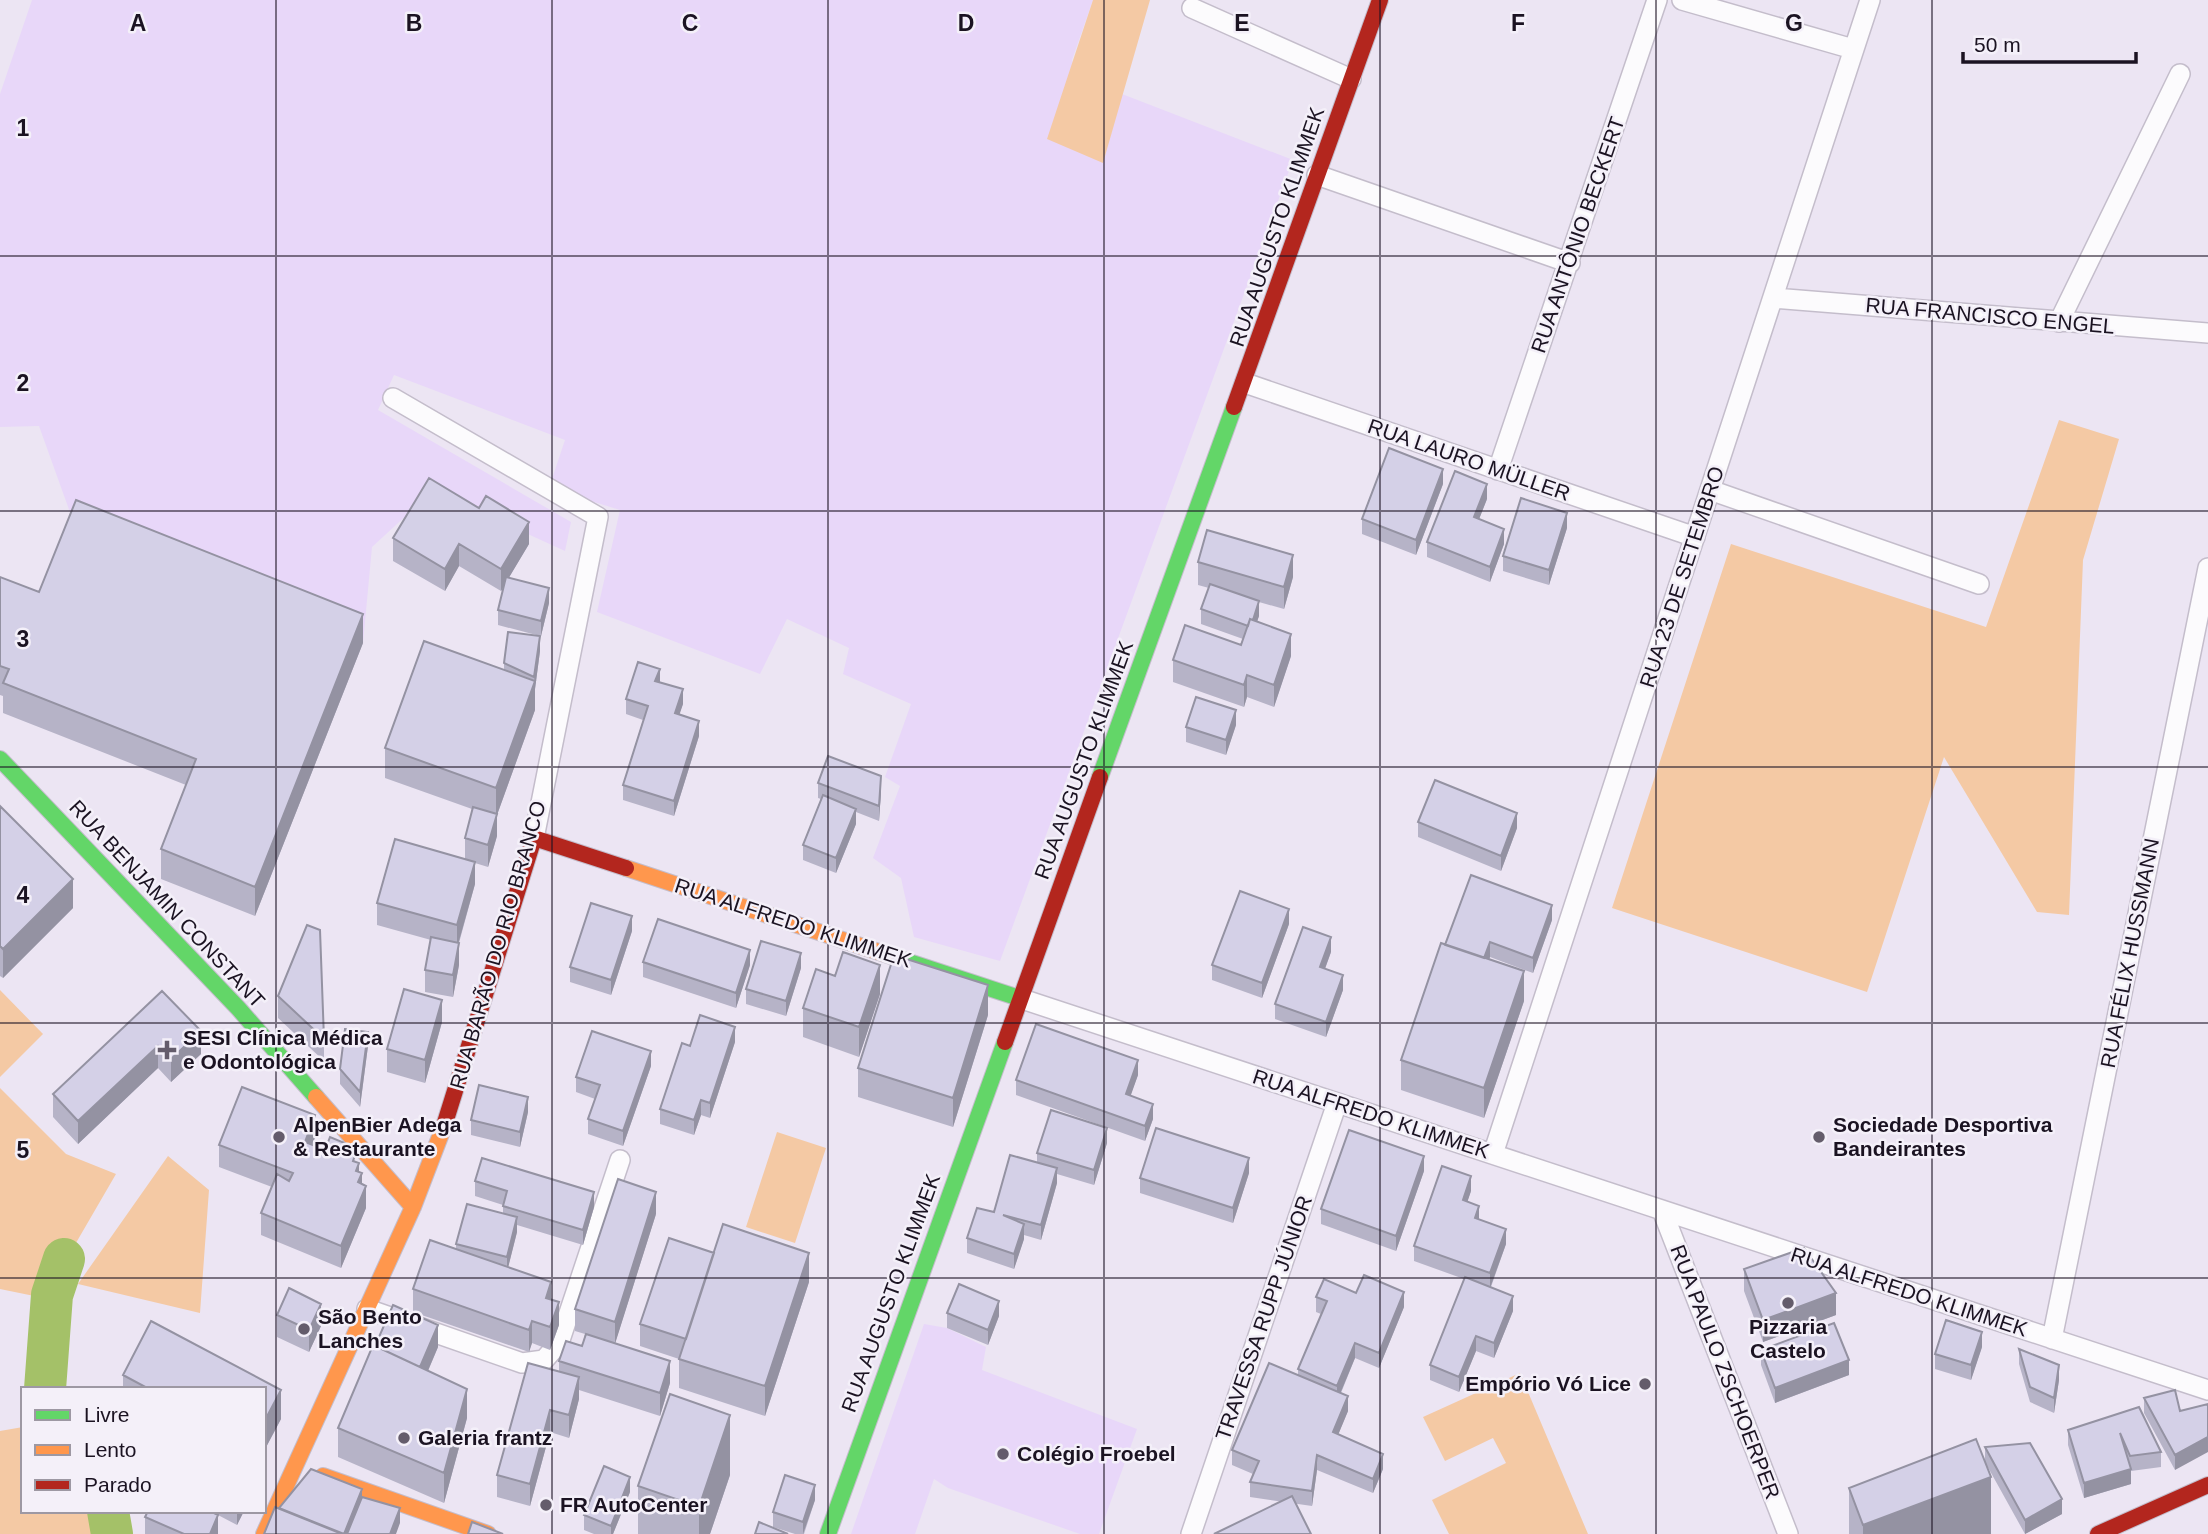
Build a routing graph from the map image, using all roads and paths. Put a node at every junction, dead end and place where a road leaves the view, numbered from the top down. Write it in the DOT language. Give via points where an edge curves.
graph roads {
  1 [pos="1380,0"];
  2 [pos="1657,0"];
  3 [pos="1682,0"];
  4 [pos="1870,0"];
  5 [pos="1192,8"];
  6 [pos="1853,50"];
  7 [pos="2180,74"];
  8 [pos="1351,79"];
  9 [pos="1317,175"];
  10 [pos="1570,263"];
  11 [pos="1773,298"];
  12 [pos="2059,323"];
  13 [pos="2208,333"];
  14 [pos="1245,383"];
  15 [pos="393,398"];
  16 [pos="1498,470"];
  17 [pos="1710,490"];
  18 [pos="1695,537"];
  19 [pos="2208,568"];
  20 [pos="1979,584"];
  21 [pos="0,759"];
  22 [pos="534,838"];
  23 [pos="1019,998"];
  24 [pos="1337,1103"];
  25 [pos="1493,1154"];
  26 [pos="620,1160"];
  27 [pos="413,1207"];
  28 [pos="1662,1210"];
  29 [pos="367,1309"];
  30 [pos="2052,1339"];
  31 [pos="2208,1390"];
  32 [pos="295,1466"];
  33 [pos="2208,1485"];
  34 [pos="264,1534"];
  35 [pos="488,1534"];
  36 [pos="828,1534"];
  37 [pos="1191,1534"];
  38 [pos="1788,1534"];
  39 [pos="2098,1534"];
  1 -- 8 [label="street, RUA AUGUSTO KLIMMEK"];
  2 -- 10 [label="street, RUA ANTÔNIO BECKERT"];
  3 -- 6 [label="street"];
  4 -- 6 [label="street, RUA 23 DE SETEMBRO"];
  5 -- 8 [label="street"];
  6 -- 11 [label="street, RUA 23 DE SETEMBRO"];
  7 -- 12 [label="street"];
  8 -- 9 [label="street, RUA AUGUSTO KLIMMEK"];
  9 -- 10 [label="street"];
  9 -- 14 [label="street, RUA AUGUSTO KLIMMEK"];
  10 -- 16 [label="street, RUA ANTÔNIO BECKERT"];
  11 -- 12 [label="street, RUA FRANCISCO ENGEL"];
  11 -- 17 [label="street, RUA 23 DE SETEMBRO"];
  12 -- 13 [label="street, RUA FRANCISCO ENGEL"];
  14 -- 16 [label="street, RUA LAURO MÜLLER"];
  14 -- 23 [label="street, RUA AUGUSTO KLIMMEK"];
  15 -- 22 [label="street, RUA BARÃO DO RIO BRANCO" via="598,517"];
  16 -- 18 [label="street, RUA LAURO MÜLLER"];
  17 -- 18 [label="street, RUA 23 DE SETEMBRO"];
  17 -- 20 [label="street"];
  18 -- 25 [label="street, RUA 23 DE SETEMBRO"];
  19 -- 30 [label="street, RUA FÉLIX HUSSMANN"];
  21 -- 27 [label="street, RUA BENJAMIN CONSTANT" via="238,1009"];
  22 -- 23 [label="street, RUA ALFREDO KLIMMEK"];
  22 -- 27 [label="street, RUA BARÃO DO RIO BRANCO" via="442,1131"];
  23 -- 24 [label="street, RUA ALFREDO KLIMMEK"];
  23 -- 36 [label="street, RUA AUGUSTO KLIMMEK"];
  24 -- 25 [label="street, RUA ALFREDO KLIMMEK"];
  24 -- 37 [label="street, TRAVESSA RUPP JÚNIOR"];
  25 -- 28 [label="street, RUA ALFREDO KLIMMEK"];
  26 -- 29 [label="street" via="559,1343 544,1360 522,1363"];
  27 -- 29 [label="street, RUA BARÃO DO RIO BRANCO"];
  28 -- 30 [label="street, RUA ALFREDO KLIMMEK"];
  28 -- 38 [label="street, RUA PAULO ZSCHOERPER"];
  29 -- 32 [label="street, RUA BARÃO DO RIO BRANCO"];
  30 -- 31 [label="street, RUA ALFREDO KLIMMEK"];
  32 -- 34 [label="street, RUA BARÃO DO RIO BRANCO"];
  32 -- 35 [label="street"];
  33 -- 39 [label="street"];
}
